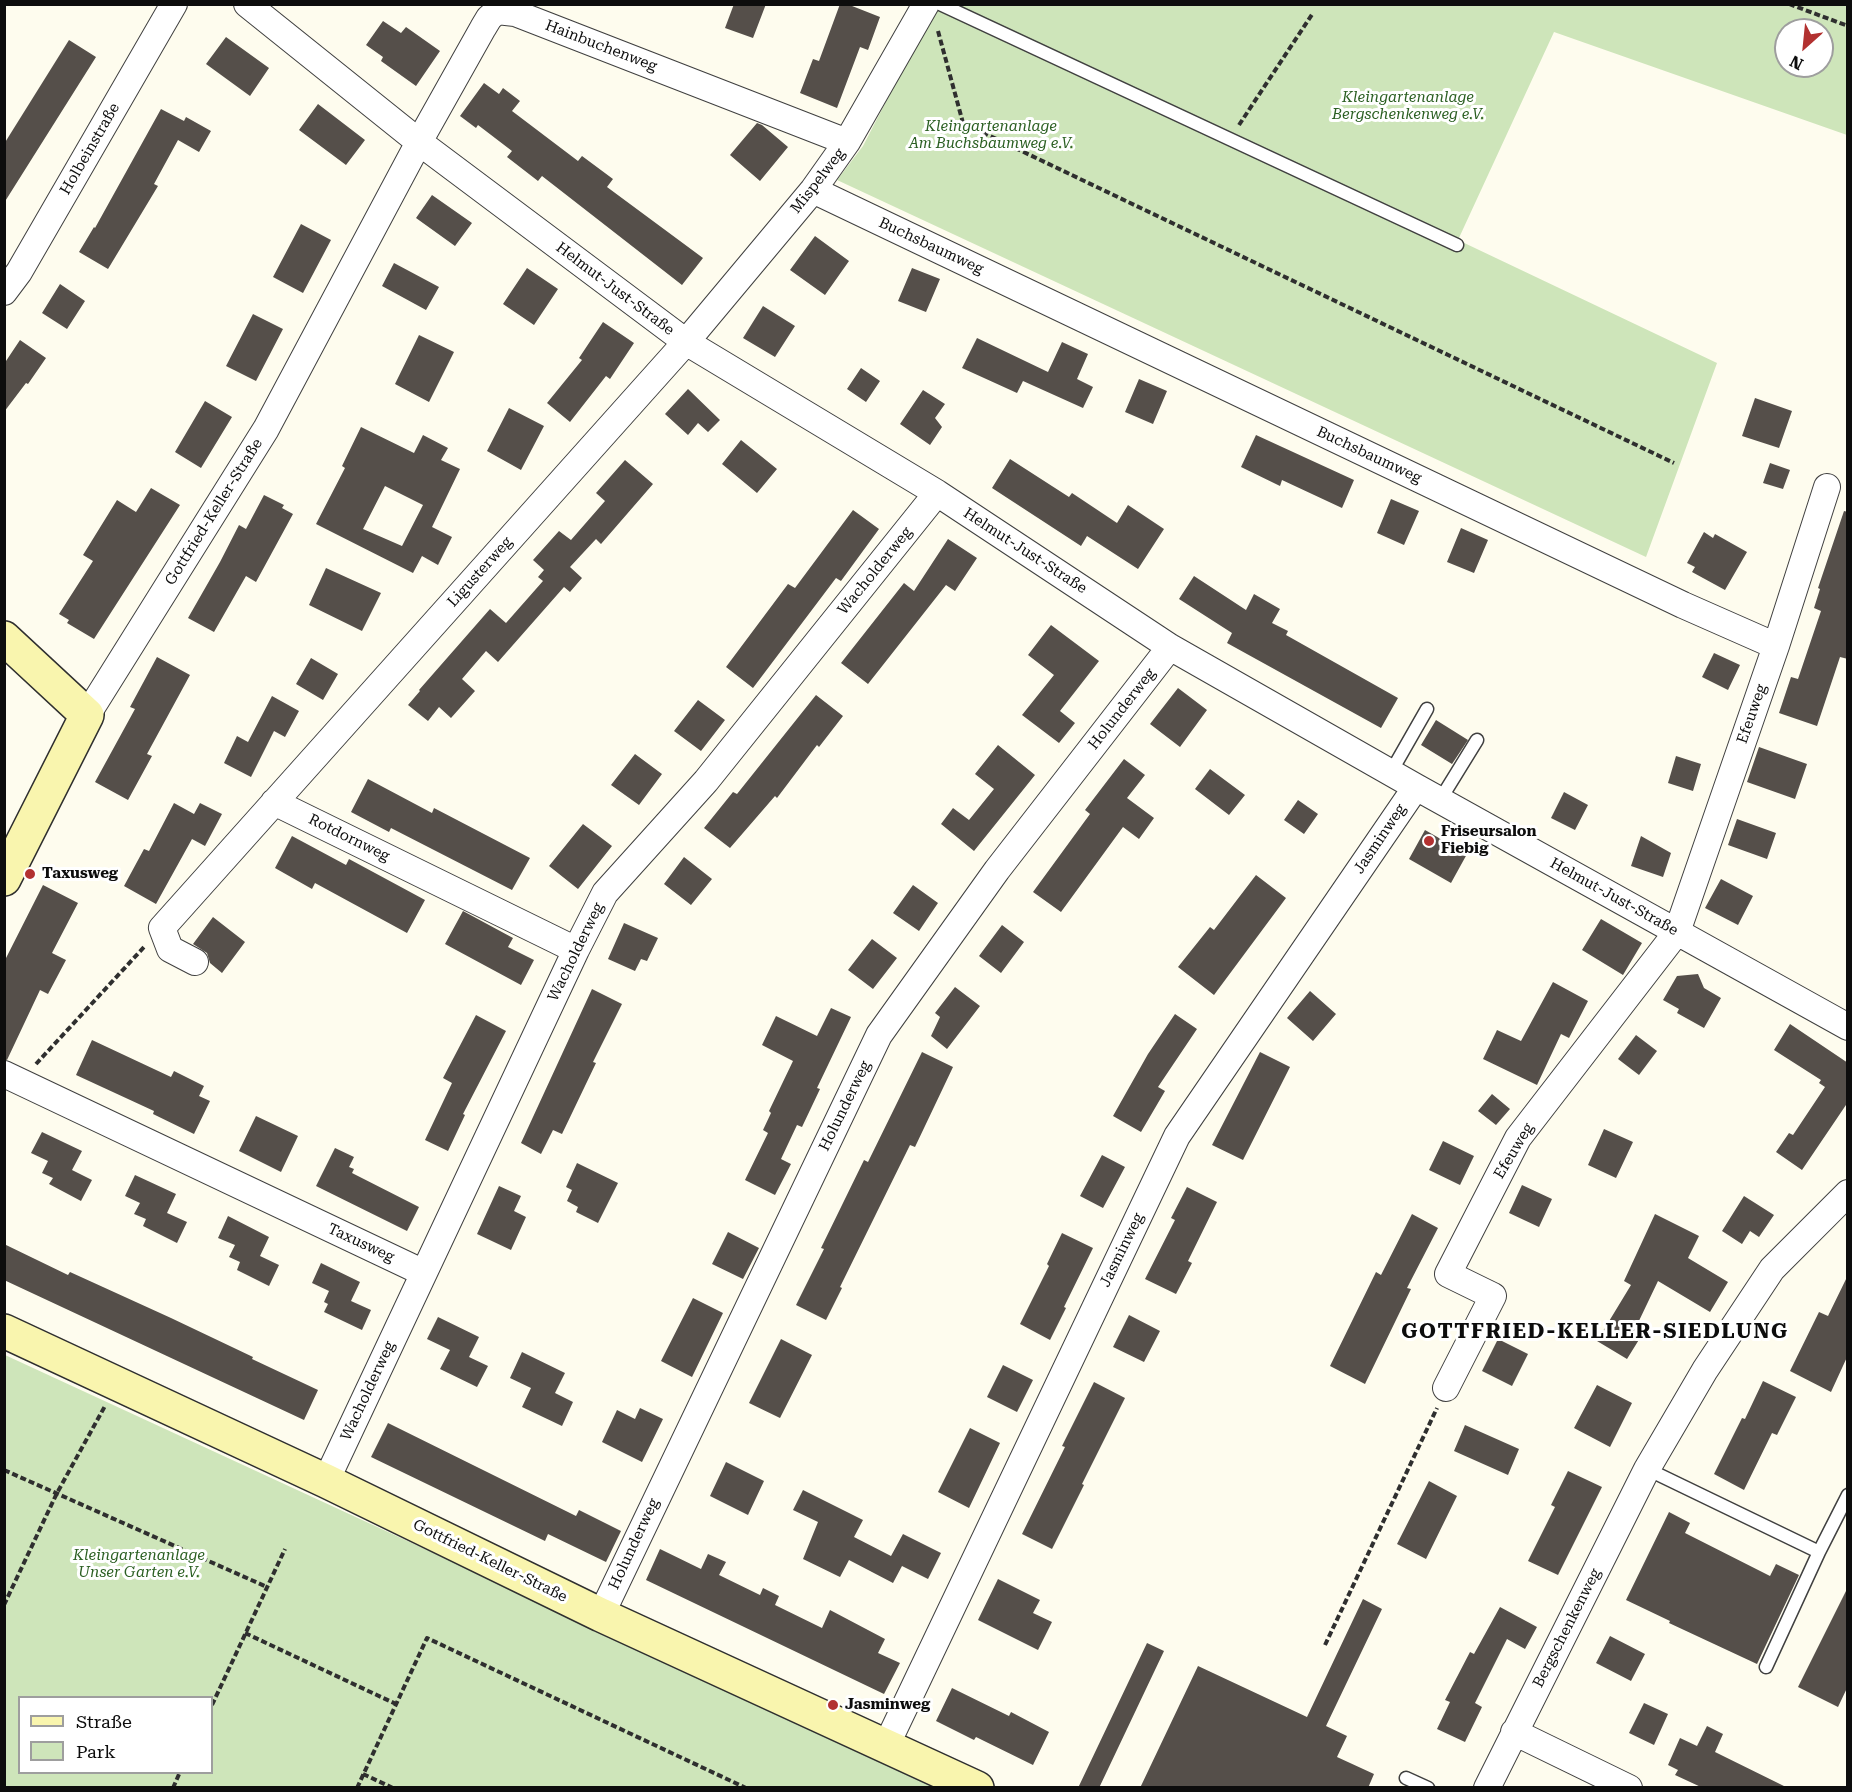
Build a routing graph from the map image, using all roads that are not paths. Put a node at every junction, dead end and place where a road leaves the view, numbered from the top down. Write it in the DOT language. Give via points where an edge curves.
graph roads {
  1 [pos="174,4"];
  2 [pos="247,4"];
  3 [pos="940,4"];
  4 [pos="931,15"];
  5 [pos="419,142"];
  6 [pos="848,142"];
  7 [pos="813,190"];
  8 [pos="1457,245"];
  9 [pos="4,292"];
  10 [pos="686,342"];
  11 [pos="1827,487"];
  12 [pos="937,493"];
  13 [pos="4,638"];
  14 [pos="1776,646"];
  15 [pos="1170,647"];
  16 [pos="1427,709"];
  17 [pos="87,715"];
  18 [pos="1477,740"];
  19 [pos="1390,772"];
  20 [pos="1416,787"];
  21 [pos="1440,800"];
  22 [pos="274,802"];
  23 [pos="4,879"];
  24 [pos="1677,932"];
  25 [pos="576,950"];
  26 [pos="195,962"];
  27 [pos="1848,1027"];
  28 [pos="12,1078"];
  29 [pos="1848,1194"];
  30 [pos="424,1273"];
  31 [pos="4,1331"];
  32 [pos="1446,1388"];
  33 [pos="1647,1468"];
  34 [pos="326,1481"];
  35 [pos="1848,1495"];
  36 [pos="1819,1552"];
  37 [pos="601,1615"];
  38 [pos="1766,1667"];
  39 [pos="1514,1732"];
  40 [pos="886,1746"];
  41 [pos="1406,1778"];
  42 [pos="977,1788"];
  43 [pos="1428,1788"];
  44 [pos="1487,1788"];
  45 [pos="1629,1788"];
  1 -- 9 [label="street, Holbeinstraße"];
  2 -- 5 [label="street, Helmut-Just-Straße"];
  3 -- 8 [label="lane"];
  4 -- 6 [label="street, Mispelweg"];
  5 -- 6 [label="street, Hainbuchenweg" via="489,18 497,11 507,11"];
  5 -- 10 [label="street, Helmut-Just-Straße"];
  5 -- 17 [label="street, Gottfried-Keller-Straße" via="266,429"];
  6 -- 7 [label="street, Mispelweg"];
  7 -- 10 [label="street, Mispelweg"];
  7 -- 14 [label="street, Buchsbaumweg"];
  10 -- 12 [label="street, Helmut-Just-Straße"];
  10 -- 22 [label="street, Ligusterweg"];
  11 -- 14 [label="street"];
  12 -- 15 [label="street, Helmut-Just-Straße"];
  12 -- 25 [label="street, Wacholderweg" via="706,781 605,893"];
  13 -- 17 [label="street"];
  14 -- 24 [label="street, Efeuweg"];
  15 -- 19 [label="street, Helmut-Just-Straße"];
  15 -- 37 [label="street, Holunderweg" via="997,870 879,1035"];
  16 -- 19 [label="lane"];
  17 -- 23 [label="street, Gottfried-Keller-Straße"];
  18 -- 21 [label="lane"];
  19 -- 20 [label="street, Helmut-Just-Straße"];
  20 -- 21 [label="street, Helmut-Just-Straße"];
  20 -- 40 [label="street, Jasminweg" via="1177,1136"];
  21 -- 24 [label="street, Helmut-Just-Straße"];
  22 -- 25 [label="street, Rotdornweg"];
  22 -- 26 [label="street" via="162,928 170,949"];
  24 -- 27 [label="street, Helmut-Just-Straße"];
  24 -- 32 [label="street, Efeuweg" via="1518,1138 1448,1274 1492,1296"];
  25 -- 30 [label="street, Wacholderweg"];
  28 -- 30 [label="street, Taxusweg"];
  29 -- 33 [label="street, Bergschenkenweg" via="1772,1269 1705,1370"];
  30 -- 34 [label="street, Wacholderweg"];
  31 -- 34 [label="street, Gottfried-Keller-Straße"];
  33 -- 36 [label="lane"];
  33 -- 39 [label="street, Bergschenkenweg"];
  34 -- 37 [label="street, Gottfried-Keller-Straße"];
  35 -- 36 [label="lane"];
  36 -- 38 [label="lane"];
  37 -- 40 [label="street, Gottfried-Keller-Straße"];
  39 -- 44 [label="street, Bergschenkenweg"];
  39 -- 45 [label="street"];
  40 -- 42 [label="street, Gottfried-Keller-Straße"];
  41 -- 43 [label="lane"];
}
